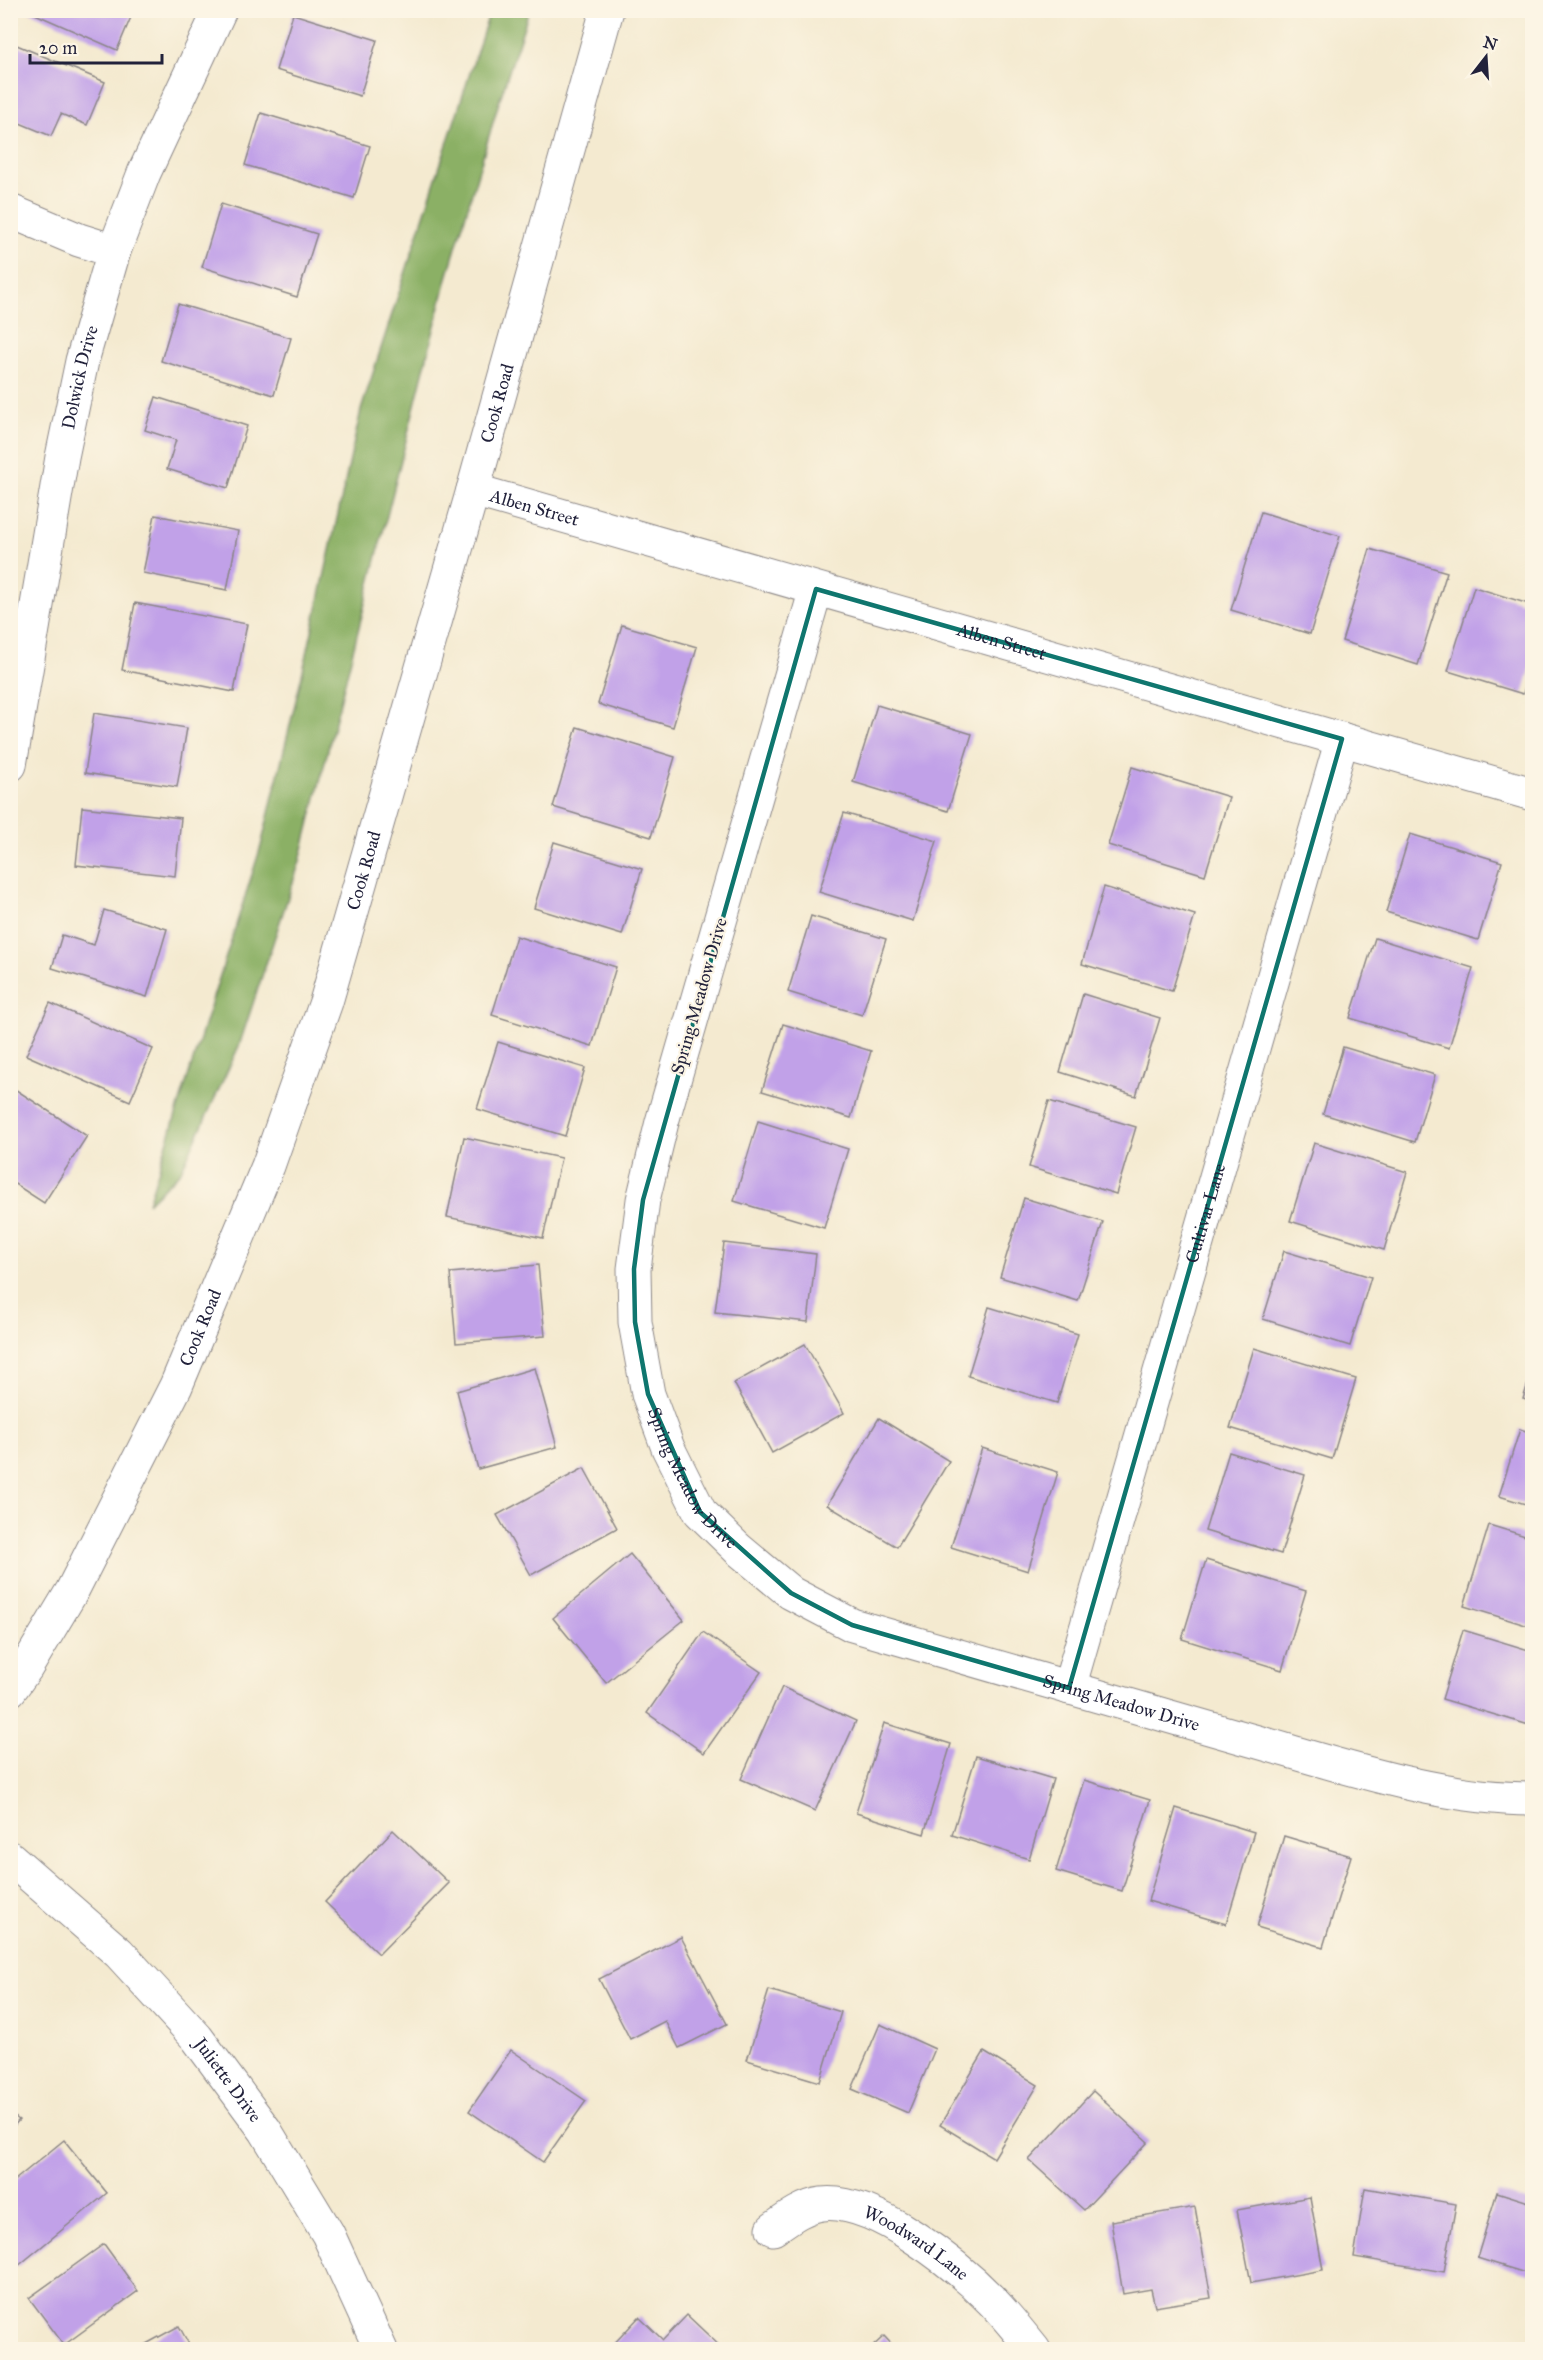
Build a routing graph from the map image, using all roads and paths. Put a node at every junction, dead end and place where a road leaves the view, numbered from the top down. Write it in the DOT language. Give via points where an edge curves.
graph roads {
  1 [pos="220,10"];
  2 [pos="607,10"];
  3 [pos="10,211"];
  4 [pos="114,251"];
  5 [pos="473,490"];
  6 [pos="816,589"];
  7 [pos="1342,740"];
  8 [pos="10,765"];
  9 [pos="1533,794"];
  10 [pos="1069,1688"];
  11 [pos="10,1690"];
  12 [pos="1533,1798"];
  13 [pos="10,1858"];
  14 [pos="773,2229"];
  15 [pos="381,2349"];
  16 [pos="1034,2349"];
  1 -- 4 [label="street, Dolwick Drive" via="144,173"];
  2 -- 5 [label="street, Cook Road"];
  3 -- 4 [label="street"];
  4 -- 8 [label="street, Dolwick Drive" via="82,361 62,457"];
  5 -- 6 [label="street, Alben Street"];
  5 -- 11 [label="street, Cook Road" via="326,1002 268,1166 176,1386 72,1591"];
  6 -- 7 [label="street, Alben Street"];
  6 -- 10 [label="street, Spring Meadow Drive" via="643,1200 634,1269 635,1322 648,1394 668,1448 700,1512 791,1593 852,1625"];
  7 -- 9 [label="street, Alben Street"];
  7 -- 10 [label="street, Cultivar Lane"];
  10 -- 12 [label="street, Spring Meadow Drive" via="1437,1789 1510,1799"];
  13 -- 15 [label="street, Juliette Drive" via="119,1953 197,2038 266,2130 327,2234"];
  14 -- 16 [label="street, Woodward Lane" via="792,2215 819,2204 841,2204 891,2223 962,2273"];
}
